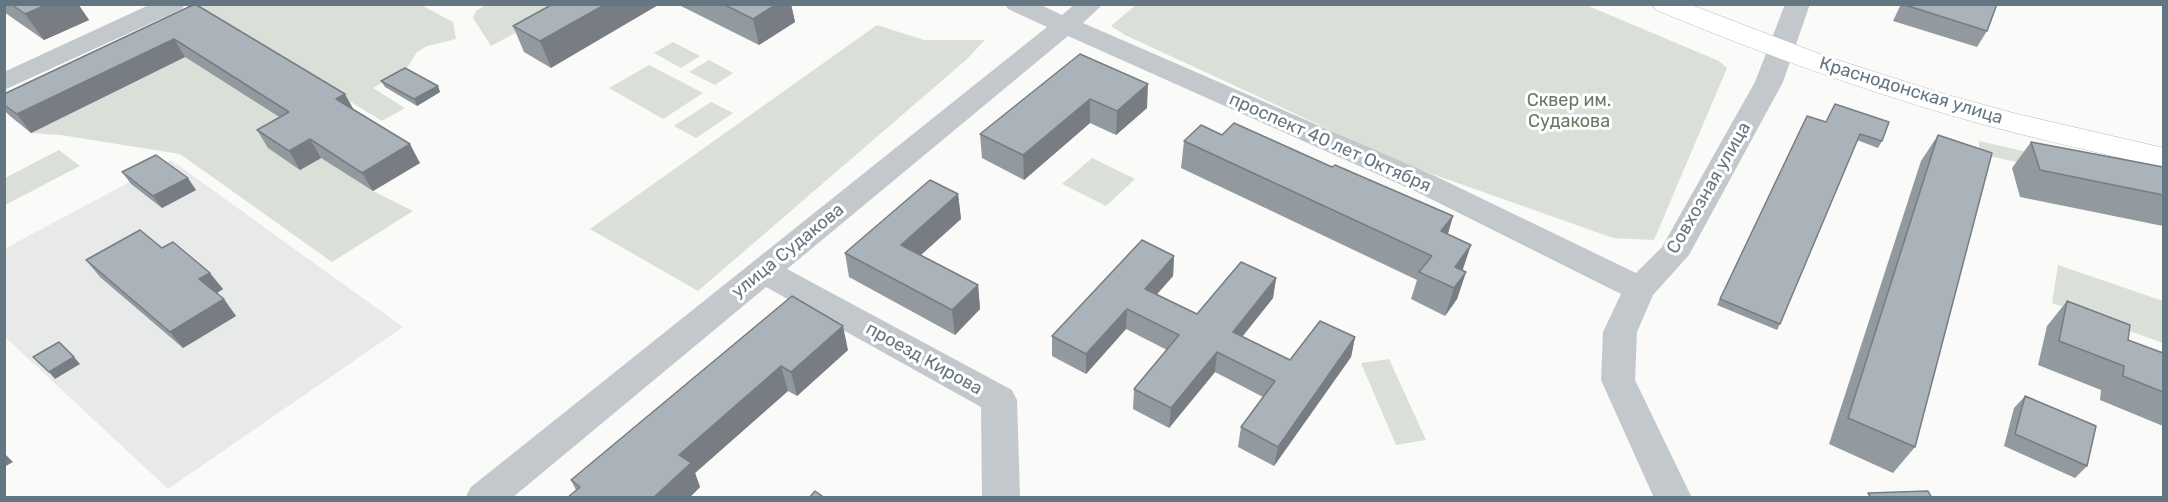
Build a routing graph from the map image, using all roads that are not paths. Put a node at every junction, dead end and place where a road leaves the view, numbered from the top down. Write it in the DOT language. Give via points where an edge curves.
graph roads {
  1 [pos="173,4"];
  2 [pos="1017,4"];
  3 [pos="1091,4"];
  4 [pos="1665,4"];
  5 [pos="1798,4"];
  6 [pos="1066,26"];
  7 [pos="1780,49"];
  8 [pos="4,82"];
  9 [pos="2163,158"];
  10 [pos="764,271"];
  11 [pos="1640,290"];
  12 [pos="484,498"];
  13 [pos="1001,498"];
  14 [pos="1673,498"];
  1 -- 8 [label="street"];
  2 -- 6 [label="street, проспект 40 лет Октября"];
  3 -- 6 [label="street, улица Судакова"];
  4 -- 7 [label="main road, Краснодонская улица"];
  5 -- 7 [label="street, Совхозная улица"];
  6 -- 10 [label="street, улица Судакова"];
  6 -- 11 [label="street, проспект 40 лет Октября" via="1424,183"];
  7 -- 9 [label="main road, Краснодонская улица" via="1969,111"];
  7 -- 11 [label="street, Совхозная улица" via="1769,82 1673,255"];
  10 -- 12 [label="street, улица Судакова"];
  10 -- 13 [label="street, проезд Кирова" via="999,400"];
  11 -- 14 [label="street, Совхозная улица" via="1620,332 1618,380"];
}
